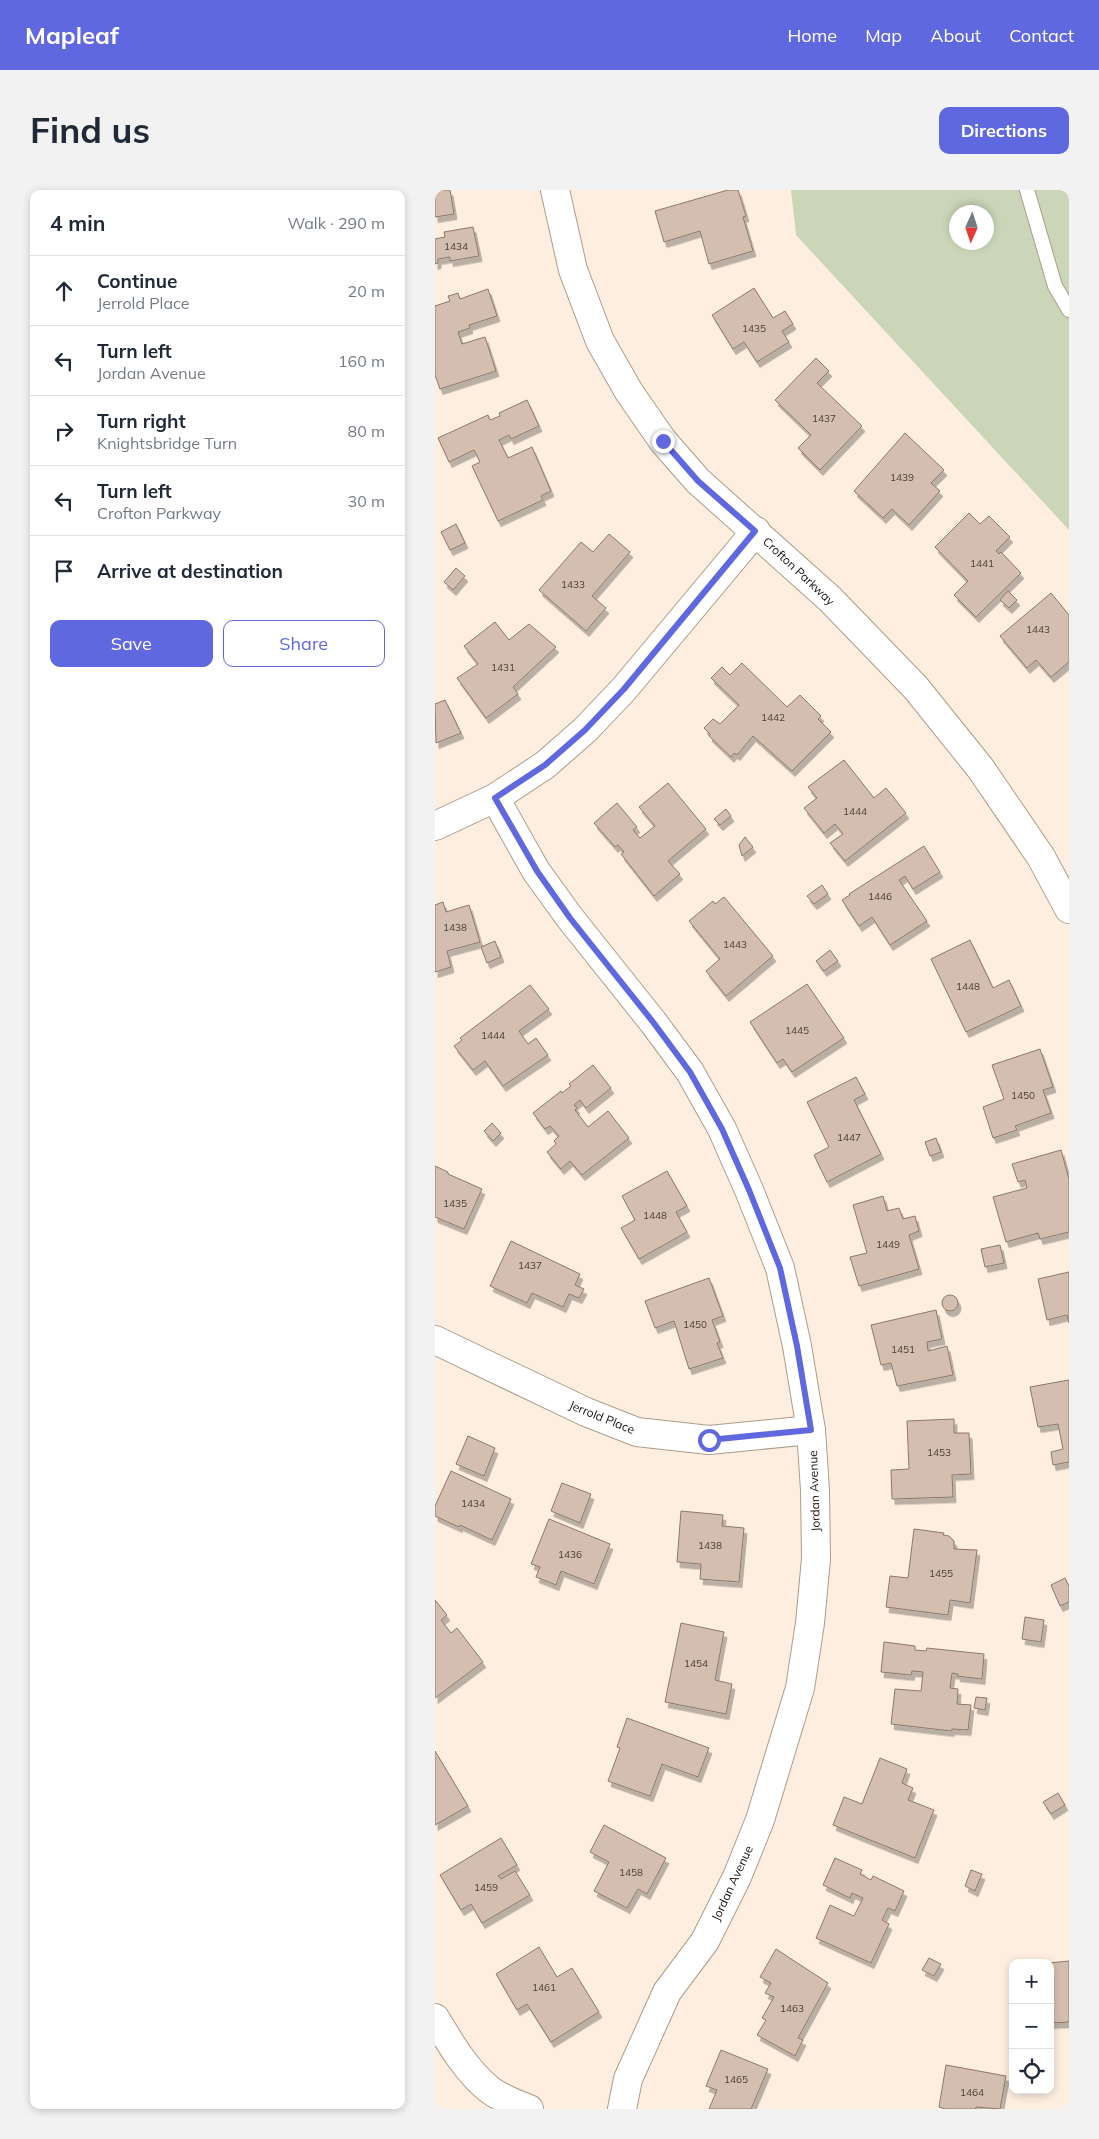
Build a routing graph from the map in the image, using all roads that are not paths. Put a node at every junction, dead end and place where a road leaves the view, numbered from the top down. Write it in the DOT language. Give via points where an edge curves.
graph roads {
  1 [pos="555,190"];
  2 [pos="1027,190"];
  3 [pos="1069,310"];
  4 [pos="755,531"];
  5 [pos="495,798"];
  6 [pos="435,826"];
  7 [pos="1069,909"];
  8 [pos="435,1340"];
  9 [pos="811,1430"];
  10 [pos="435,2018"];
  11 [pos="529,2109"];
  12 [pos="622,2109"];
  1 -- 4 [label="street, Crofton Parkway" via="573,270 600,341 629,392 663,441 698,481"];
  2 -- 3 [label="lane" via="1055,286"];
  4 -- 5 [label="street" via="624,689 585,730 545,765"];
  4 -- 7 [label="street, Crofton Parkway" via="830,599 915,688 981,769 1041,858"];
  5 -- 6 [label="street"];
  5 -- 9 [label="street, Jordan Avenue" via="537,871 690,1072 722,1129 780,1268"];
  8 -- 9 [label="street, Jerrold Place" via="586,1412 637,1432 709,1440"];
  9 -- 12 [label="street, Jordan Avenue" via="816,1559 800,1688 760,1820 737,1877 705,1941 667,1992 628,2079"];
  10 -- 11 [label="street" via="469,2068 490,2090"];
}
